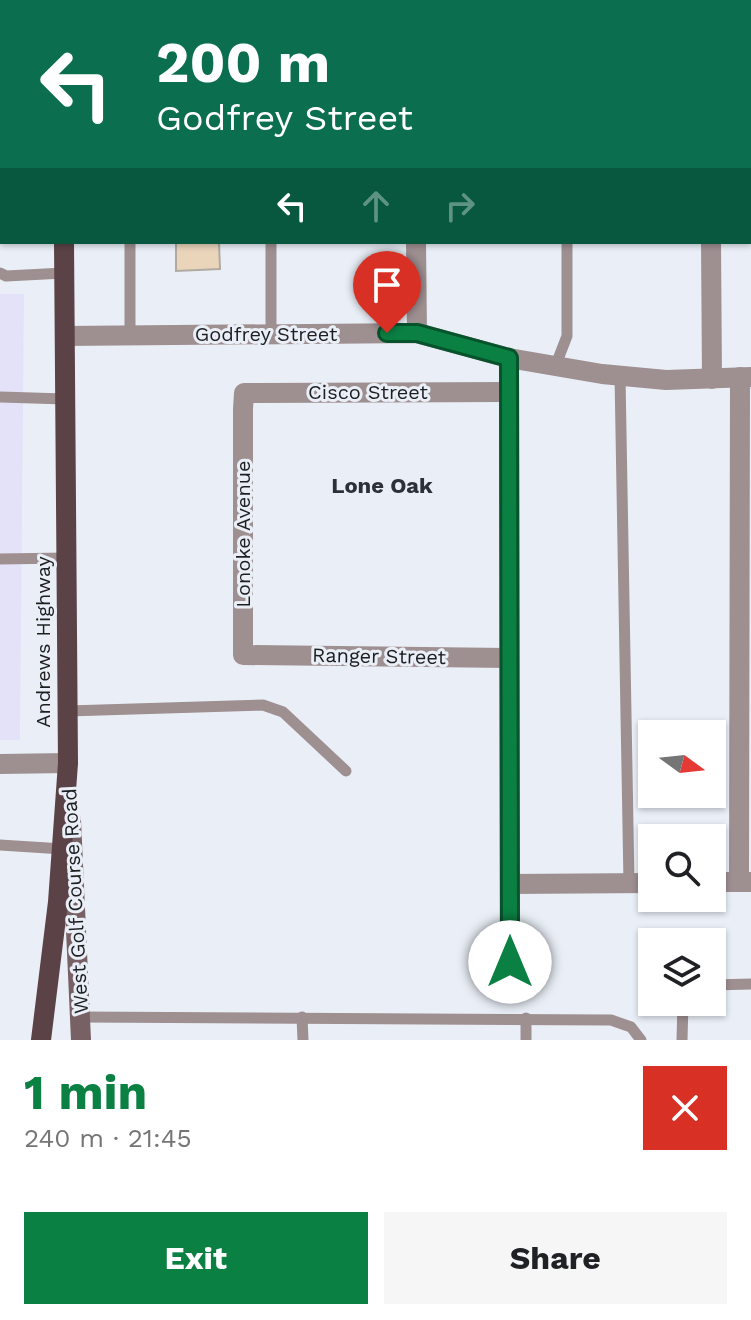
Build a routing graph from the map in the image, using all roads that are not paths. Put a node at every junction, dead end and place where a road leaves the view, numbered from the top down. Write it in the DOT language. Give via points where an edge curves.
graph roads {
  1 [pos="64,244"];
  2 [pos="130,244"];
  3 [pos="271,244"];
  4 [pos="416,244"];
  5 [pos="567,244"];
  6 [pos="711,244"];
  7 [pos="0,273"];
  8 [pos="64,273"];
  9 [pos="417,333"];
  10 [pos="271,334"];
  11 [pos="130,335"];
  12 [pos="65,336"];
  13 [pos="509,358"];
  14 [pos="554,368"];
  15 [pos="620,376"];
  16 [pos="745,377"];
  17 [pos="712,379"];
  18 [pos="509,392"];
  19 [pos="0,397"];
  20 [pos="65,399"];
  21 [pos="243,409"];
  22 [pos="66,558"];
  23 [pos="0,559"];
  24 [pos="249,654"];
  25 [pos="509,658"];
  26 [pos="68,711"];
  27 [pos="68,763"];
  28 [pos="0,764"];
  29 [pos="346,771"];
  30 [pos="0,775"];
  31 [pos="0,845"];
  32 [pos="67,849"];
  33 [pos="745,882"];
  34 [pos="629,883"];
  35 [pos="638,883"];
  36 [pos="510,884"];
  37 [pos="751,984"];
  38 [pos="726,985"];
  39 [pos="510,987"];
  40 [pos="683,1016"];
  41 [pos="81,1017"];
  42 [pos="302,1017"];
  43 [pos="526,1018"];
  44 [pos="41,1040"];
  45 [pos="81,1040"];
  46 [pos="303,1040"];
  47 [pos="526,1040"];
  48 [pos="641,1040"];
  49 [pos="682,1040"];
  1 -- 8 [label="main road, Andrews Highway"];
  2 -- 11 [label="lane"];
  3 -- 10 [label="lane"];
  4 -- 9 [label="street"];
  5 -- 14 [label="lane" via="567,336"];
  6 -- 17 [label="street"];
  7 -- 8 [label="lane"];
  8 -- 12 [label="main road, Andrews Highway"];
  9 -- 10 [label="street, Godfrey Street"];
  9 -- 13 [label="street, Godfrey Street"];
  10 -- 11 [label="street, Godfrey Street"];
  11 -- 12 [label="street, Godfrey Street"];
  12 -- 20 [label="main road, Andrews Highway"];
  13 -- 14 [label="street, Godfrey Street"];
  13 -- 18 [label="street"];
  14 -- 15 [label="street, Godfrey Street"];
  15 -- 17 [label="street, Godfrey Street"];
  15 -- 34 [label="lane"];
  16 -- 17 [label="street, Godfrey Street"];
  16 -- 33 [label="street"];
  18 -- 21 [label="street, Cisco Street" via="244,393"];
  18 -- 25 [label="street"];
  19 -- 20 [label="lane"];
  20 -- 22 [label="main road, Andrews Highway"];
  21 -- 24 [label="street, Lonoke Avenue" via="243,655"];
  22 -- 23 [label="lane"];
  22 -- 26 [label="main road, Andrews Highway"];
  24 -- 25 [label="street, Ranger Street"];
  25 -- 36 [label="street"];
  26 -- 27 [label="main road, Andrews Highway"];
  26 -- 29 [label="lane" via="263,705 283,712"];
  27 -- 28 [label="street"];
  27 -- 32 [label="main road, Andrews Highway"];
  28 -- 30 [label="lane"];
  31 -- 32 [label="lane"];
  32 -- 41 [label="main road, West Golf Course Road"];
  32 -- 44 [label="main road, Andrews Highway"];
  34 -- 35 [label="street"];
  34 -- 36 [label="street"];
  36 -- 39 [label="street"];
  37 -- 38 [label="lane"];
  40 -- 49 [label="lane"];
  41 -- 42 [label="lane"];
  41 -- 45 [label="main road, West Golf Course Road"];
  42 -- 43 [label="lane"];
  42 -- 46 [label="lane"];
  43 -- 47 [label="lane"];
  43 -- 48 [label="lane" via="622,1022"];
}
